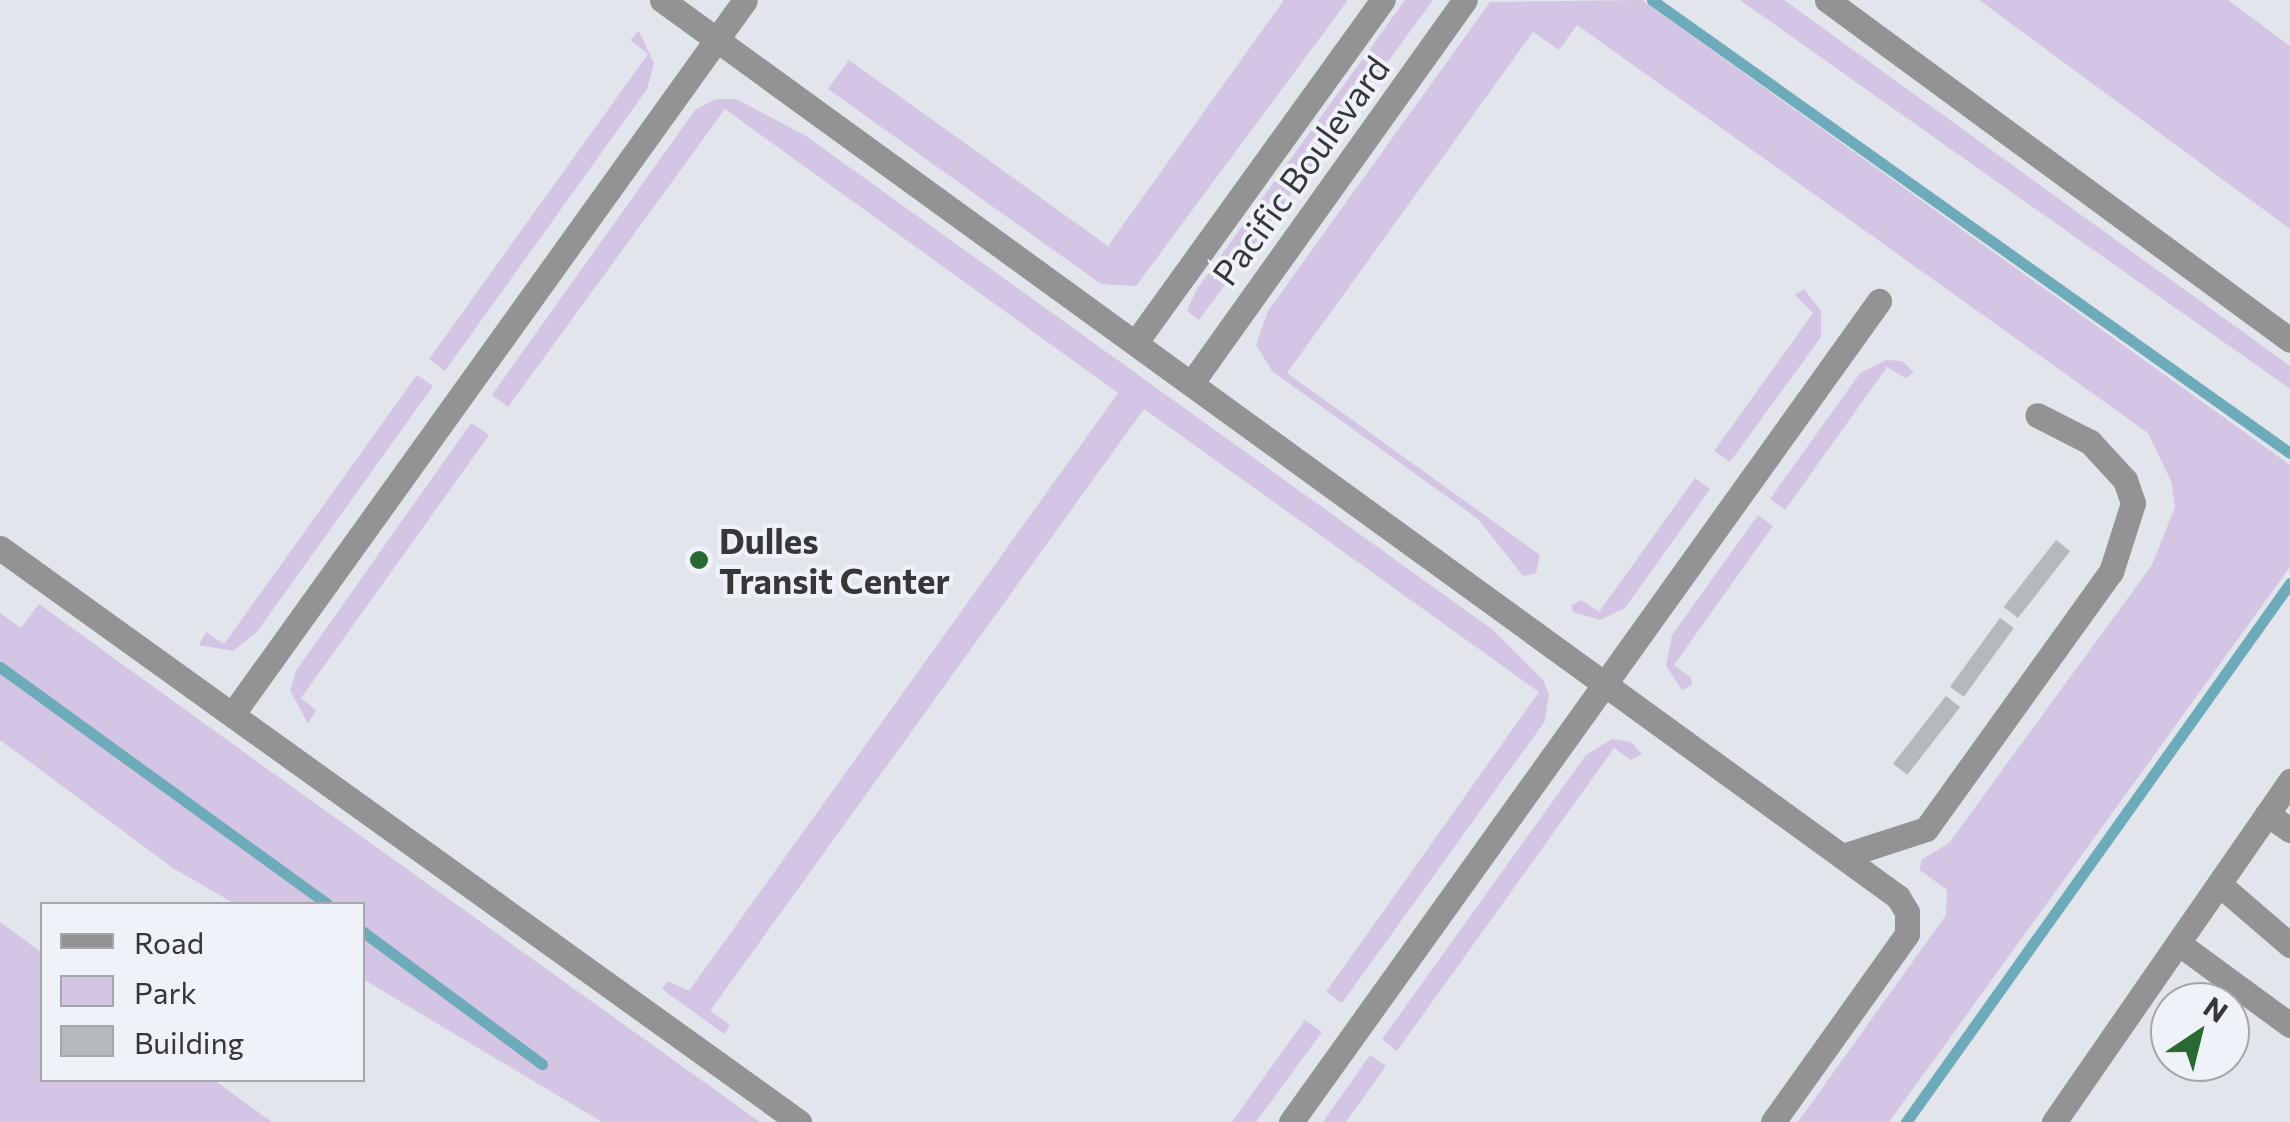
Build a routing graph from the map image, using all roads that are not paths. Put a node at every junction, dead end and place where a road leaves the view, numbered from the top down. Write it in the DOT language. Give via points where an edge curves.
graph roads {
  1 [pos="662,0"];
  2 [pos="745,0"];
  3 [pos="1382,0"];
  4 [pos="1465,0"];
  5 [pos="1827,0"];
  6 [pos="716,40"];
  7 [pos="1878,302"];
  8 [pos="2290,340"];
  9 [pos="1136,342"];
  10 [pos="1192,381"];
  11 [pos="2037,416"];
  12 [pos="0,548"];
  13 [pos="1605,685"];
  14 [pos="234,712"];
  15 [pos="2290,781"];
  16 [pos="2267,814"];
  17 [pos="2290,830"];
  18 [pos="1843,856"];
  19 [pos="2218,884"];
  20 [pos="2178,942"];
  21 [pos="2290,944"];
  22 [pos="2290,1025"];
  23 [pos="799,1122"];
  24 [pos="1291,1122"];
  25 [pos="1773,1122"];
  26 [pos="2054,1122"];
  1 -- 6 [label="street"];
  2 -- 6 [label="street"];
  3 -- 9 [label="street, Pacific Boulevard"];
  4 -- 10 [label="street, Pacific Boulevard"];
  5 -- 8 [label="street"];
  6 -- 9 [label="street"];
  6 -- 14 [label="street"];
  7 -- 13 [label="street"];
  9 -- 10 [label="street"];
  10 -- 13 [label="street"];
  11 -- 18 [label="street" via="2090,442 2125,480 2134,503 2111,572 1926,830"];
  12 -- 14 [label="street"];
  13 -- 18 [label="street"];
  13 -- 24 [label="street"];
  14 -- 23 [label="street"];
  15 -- 16 [label="street"];
  16 -- 17 [label="street"];
  16 -- 19 [label="street"];
  18 -- 25 [label="street" via="1898,896 1907,912 1907,934"];
  19 -- 20 [label="street"];
  19 -- 21 [label="street"];
  20 -- 22 [label="street"];
  20 -- 26 [label="street"];
}
